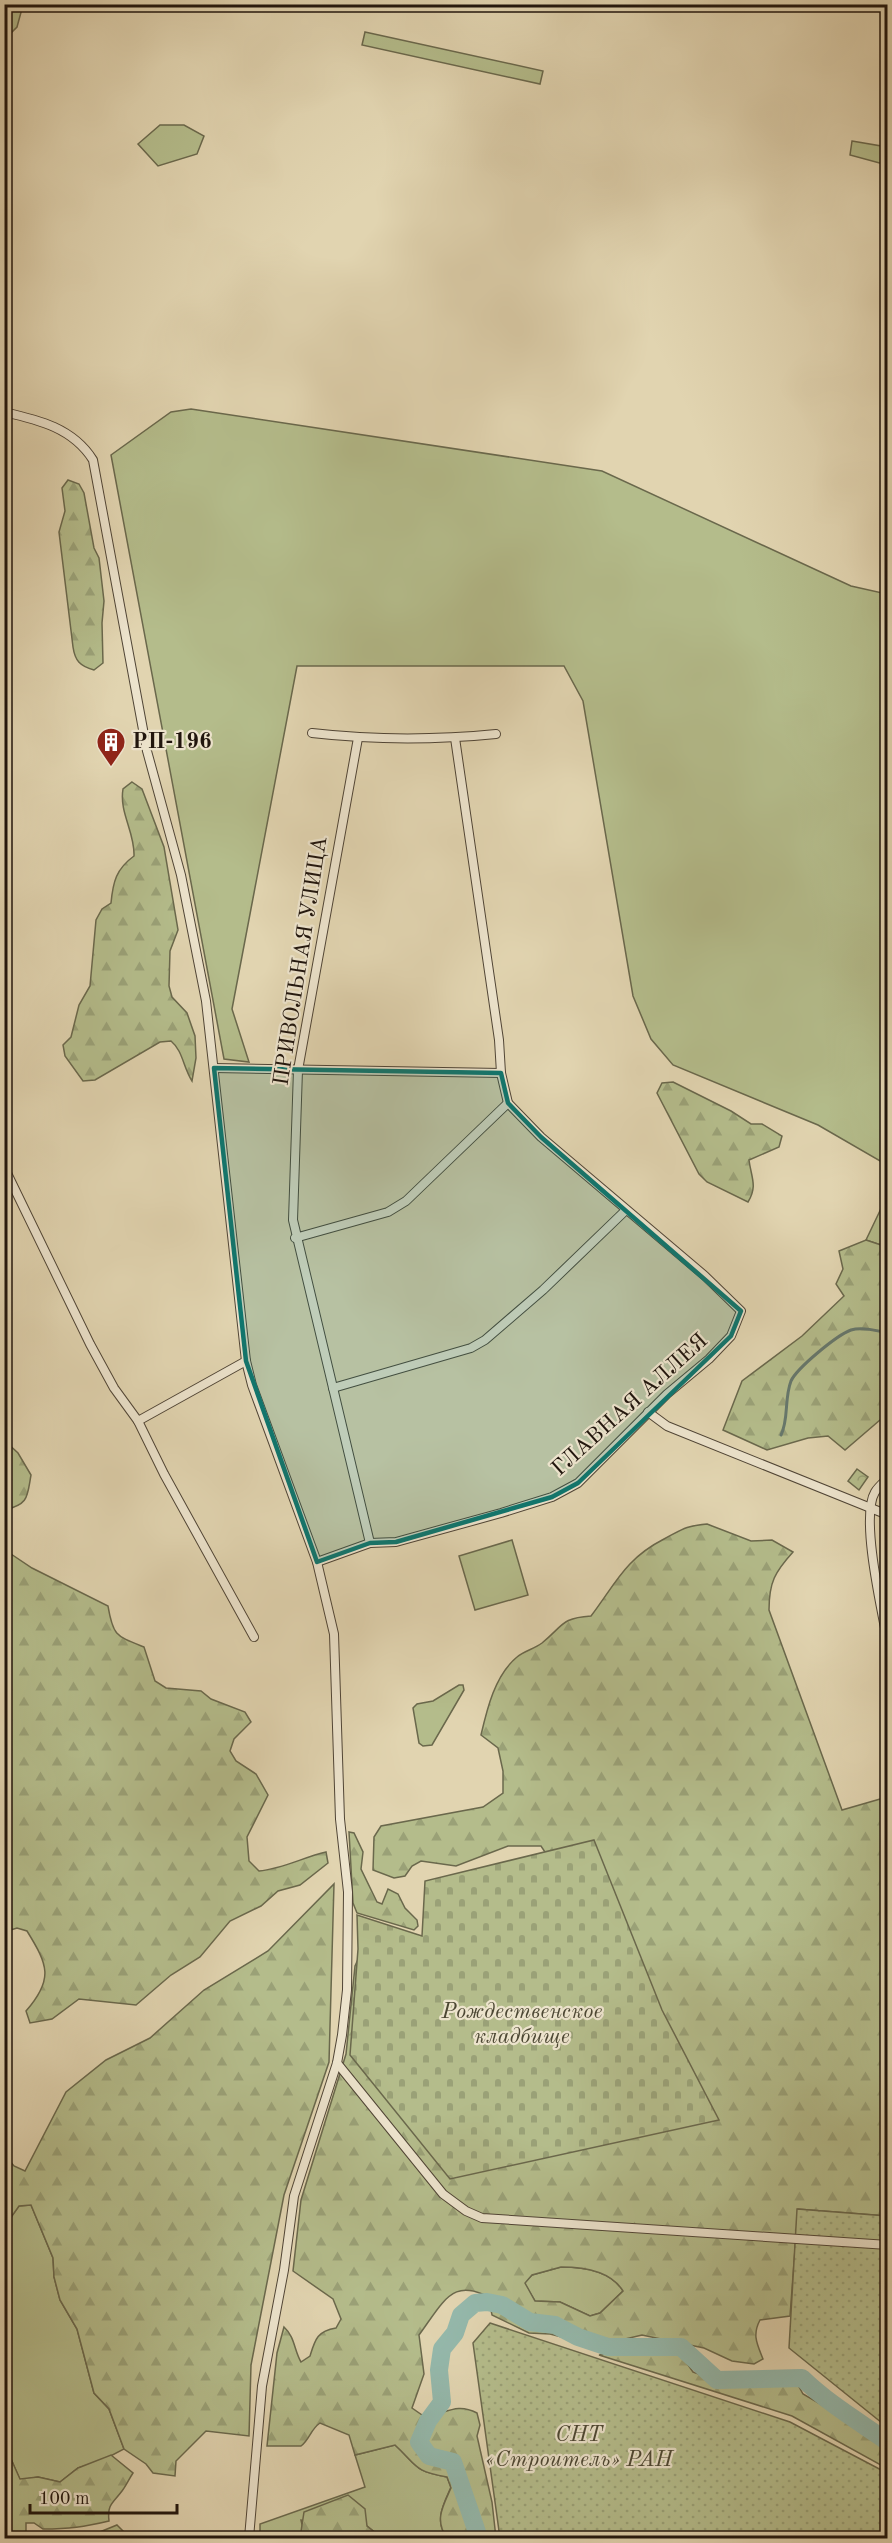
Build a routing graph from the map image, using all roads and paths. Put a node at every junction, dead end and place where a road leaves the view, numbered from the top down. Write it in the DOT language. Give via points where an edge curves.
graph roads {
  1 [pos="4,412"];
  2 [pos="312,733"];
  3 [pos="496,734"];
  4 [pos="358,738"];
  5 [pos="455,738"];
  6 [pos="214,1068"];
  7 [pos="298,1070"];
  8 [pos="501,1073"];
  9 [pos="508,1103"];
  10 [pos="4,1167"];
  11 [pos="626,1210"];
  12 [pos="295,1238"];
  13 [pos="246,1361"];
  14 [pos="333,1388"];
  15 [pos="648,1412"];
  16 [pos="138,1421"];
  17 [pos="888,1478"];
  18 [pos="870,1509"];
  19 [pos="888,1515"];
  20 [pos="370,1543"];
  21 [pos="317,1562"];
  22 [pos="254,1637"];
  23 [pos="888,1642"];
  24 [pos="337,2063"];
  25 [pos="888,2244"];
  26 [pos="249,2538"];
  1 -- 6 [label="street" via="41,421 69,434 93,460 147,751 196,945"];
  2 -- 4 [label="street"];
  3 -- 5 [label="street"];
  4 -- 5 [label="street"];
  4 -- 7 [label="street, ПРИВОЛЬНАЯ УЛИЦА"];
  5 -- 8 [label="street"];
  6 -- 7 [label="street"];
  6 -- 13 [label="street"];
  7 -- 8 [label="street"];
  7 -- 12 [label="street, ПРИВОЛЬНАЯ УЛИЦА"];
  8 -- 9 [label="street"];
  9 -- 11 [label="street" via="540,1137"];
  9 -- 12 [label="street" via="406,1201 388,1212"];
  10 -- 16 [label="street" via="90,1344"];
  11 -- 14 [label="street" via="485,1340 471,1348"];
  11 -- 15 [label="street, ГЛАВНАЯ АЛЛЕЯ" via="741,1311 731,1336"];
  12 -- 14 [label="street, ПРИВОЛЬНАЯ УЛИЦА"];
  13 -- 16 [label="street"];
  13 -- 21 [label="street"];
  14 -- 20 [label="street, ПРИВОЛЬНАЯ УЛИЦА"];
  15 -- 18 [label="street" via="667,1426"];
  15 -- 20 [label="street, ГЛАВНАЯ АЛЛЕЯ" via="578,1483 552,1497 396,1542"];
  16 -- 22 [label="street"];
  17 -- 18 [label="street" via="875,1492"];
  18 -- 19 [label="street"];
  18 -- 23 [label="street" via="870,1533"];
  20 -- 21 [label="street, ГЛАВНАЯ АЛЛЕЯ"];
  21 -- 24 [label="street" via="334,1634 340,1819 348,1892 347,1990"];
  24 -- 25 [label="street" via="443,2194 482,2218"];
  24 -- 26 [label="street" via="294,2196 264,2376"];
}
